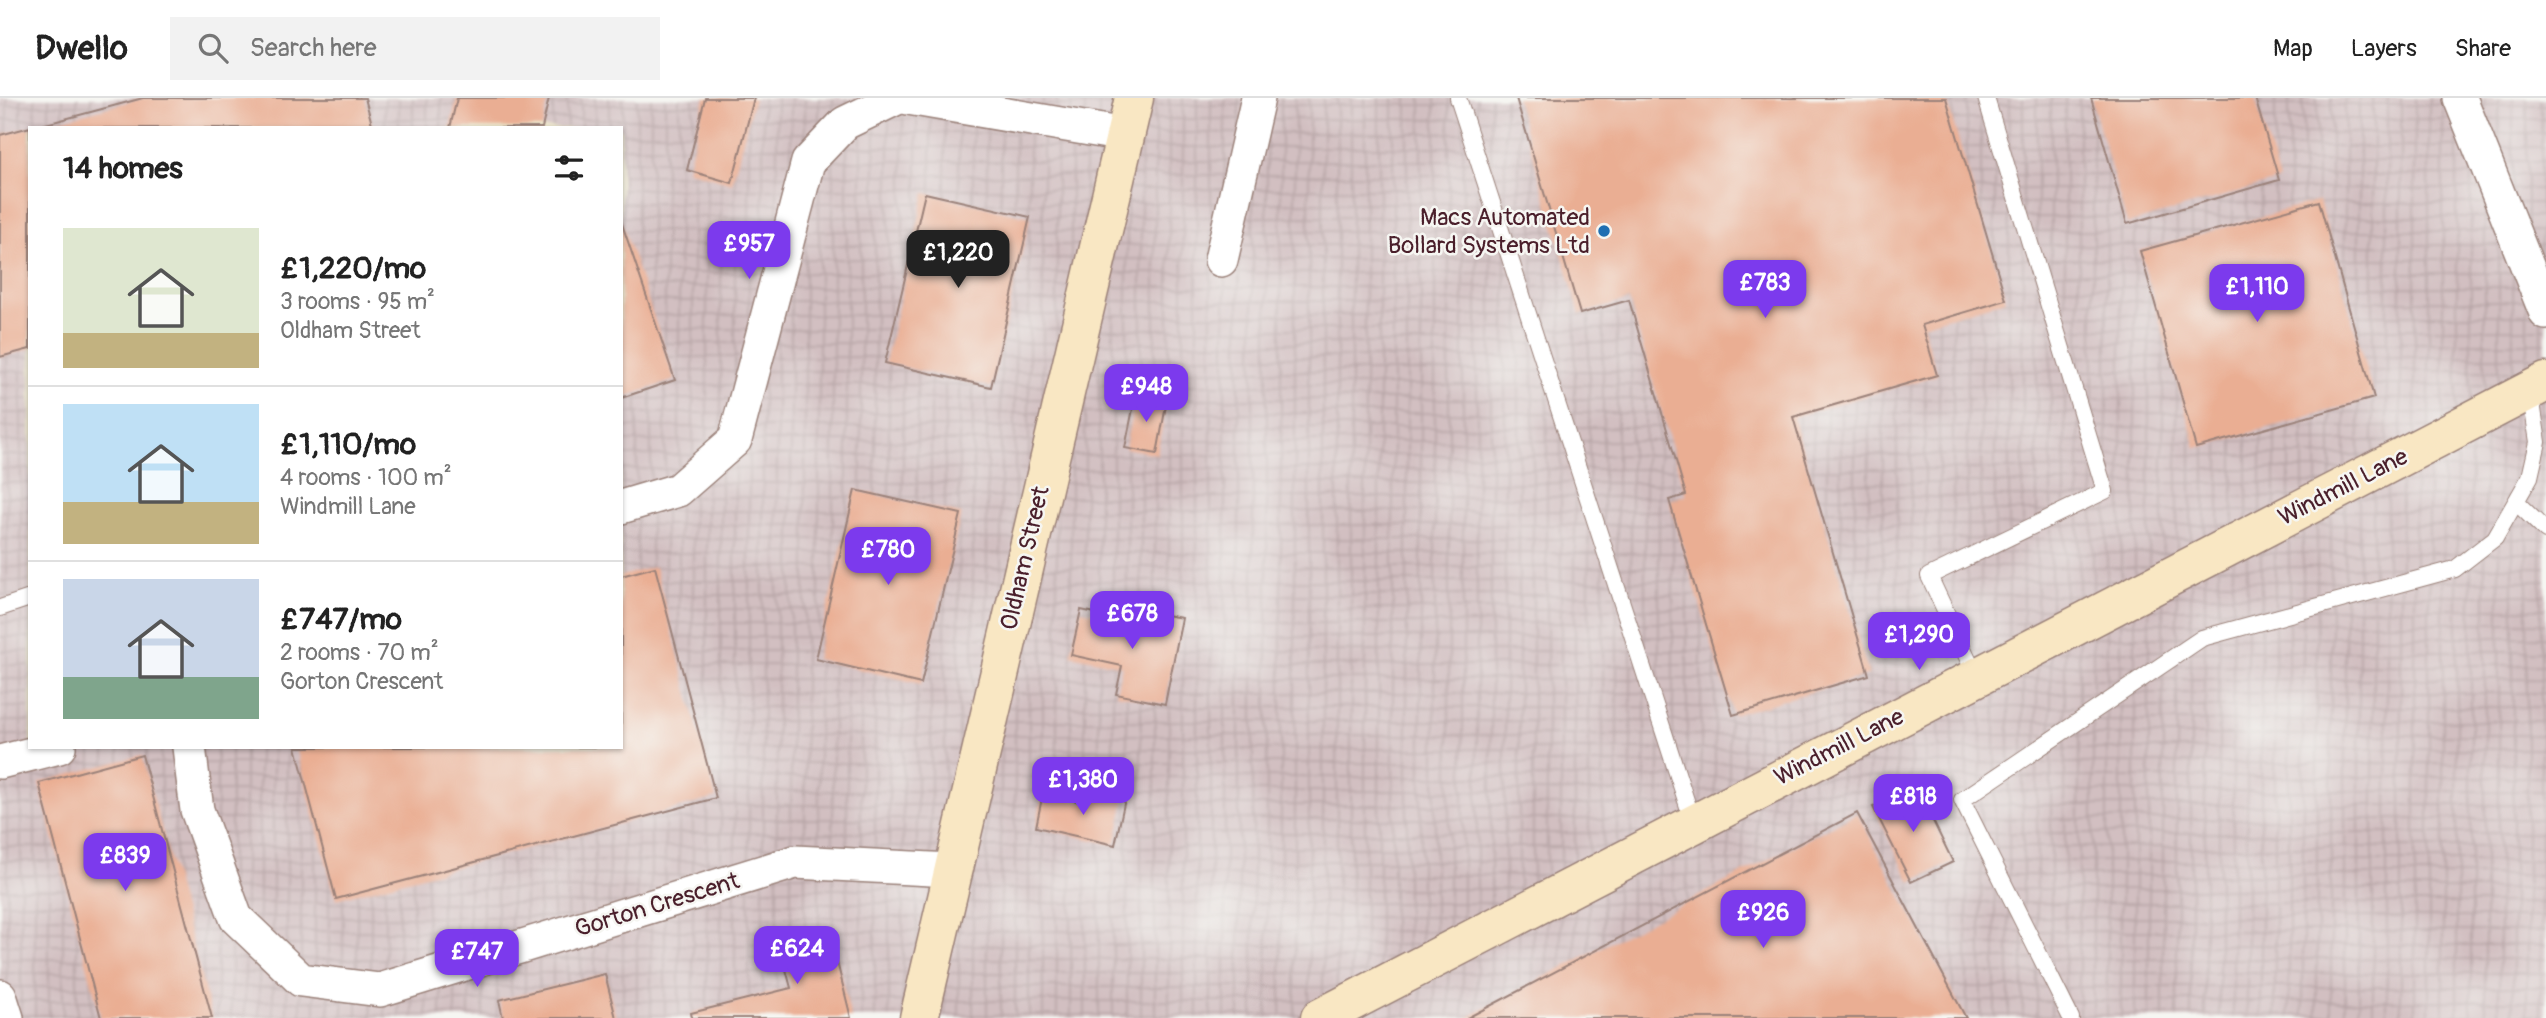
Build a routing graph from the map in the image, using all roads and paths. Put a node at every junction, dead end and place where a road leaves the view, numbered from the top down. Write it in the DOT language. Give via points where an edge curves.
graph roads {
  1 [pos="897,98"];
  2 [pos="908,98"];
  3 [pos="1134,98"];
  4 [pos="1258,98"];
  5 [pos="1458,98"];
  6 [pos="1986,98"];
  7 [pos="2460,98"];
  8 [pos="1125,135"];
  9 [pos="1221,260"];
  10 [pos="2546,313"];
  11 [pos="2541,390"];
  12 [pos="2517,503"];
  13 [pos="623,506"];
  14 [pos="2546,531"];
  15 [pos="28,599"];
  16 [pos="0,608"];
  17 [pos="1976,676"];
  18 [pos="51,749"];
  19 [pos="189,749"];
  20 [pos="0,762"];
  21 [pos="1693,822"];
  22 [pos="951,870"];
  23 [pos="0,996"];
  24 [pos="6,1018"];
  25 [pos="919,1018"];
  26 [pos="1320,1018"];
  27 [pos="2071,1018"];
  1 -- 13 [label="street" via="845,123 808,162 735,440 678,490"];
  2 -- 8 [label="street"];
  3 -- 8 [label="street, Oldham Street"];
  4 -- 9 [label="street"];
  5 -- 21 [label="lane"];
  6 -- 17 [label="lane" via="2105,491 1928,576"];
  7 -- 10 [label="street"];
  8 -- 22 [label="street, Oldham Street"];
  11 -- 12 [label="lane" via="2538,442 2530,477"];
  11 -- 17 [label="street, Windmill Lane"];
  12 -- 14 [label="lane"];
  12 -- 27 [label="lane" via="2494,538 2455,569 2202,638 1962,800"];
  15 -- 16 [label="lane"];
  17 -- 21 [label="street, Windmill Lane"];
  18 -- 20 [label="street"];
  19 -- 22 [label="street, Gorton Crescent" via="197,810 236,918 301,980 380,990 795,862"];
  21 -- 26 [label="street, Windmill Lane"];
  22 -- 25 [label="street, Oldham Street"];
  23 -- 24 [label="street"];
}
